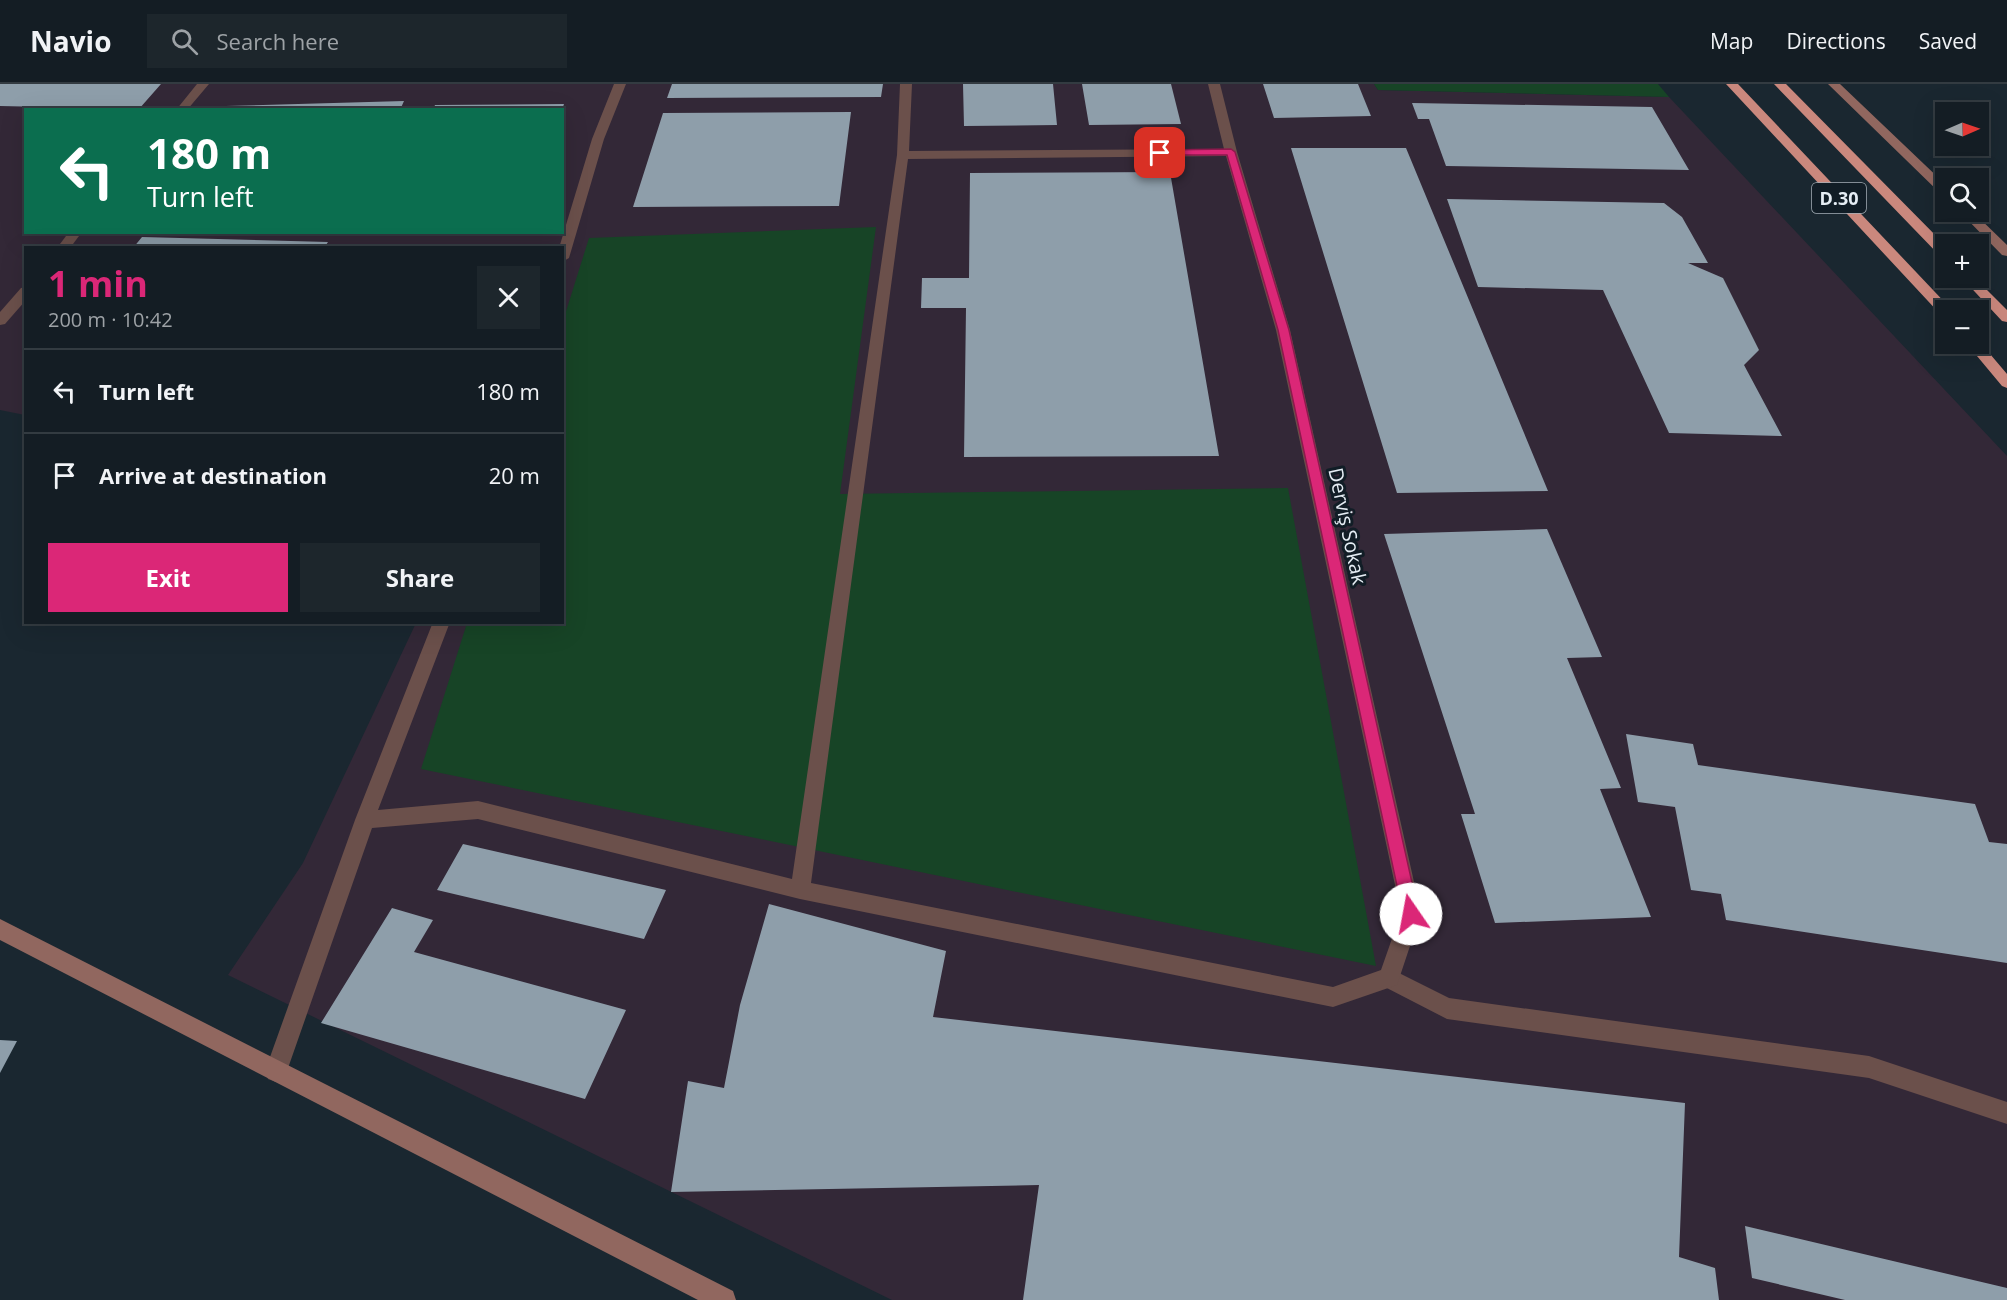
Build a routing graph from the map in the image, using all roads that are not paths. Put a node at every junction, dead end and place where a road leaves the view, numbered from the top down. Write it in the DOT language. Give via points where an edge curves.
graph roads {
  1 [pos="203,84"];
  2 [pos="620,84"];
  3 [pos="906,84"];
  4 [pos="1214,84"];
  5 [pos="1732,84"];
  6 [pos="1780,84"];
  7 [pos="1834,84"];
  8 [pos="183,108"];
  9 [pos="1231,152"];
  10 [pos="903,155"];
  11 [pos="1935,181"];
  12 [pos="1976,222"];
  13 [pos="74,234"];
  14 [pos="1935,243"];
  15 [pos="65,246"];
  16 [pos="564,251"];
  17 [pos="2007,252"];
  18 [pos="1978,288"];
  19 [pos="24,293"];
  20 [pos="1935,300"];
  21 [pos="2007,318"];
  22 [pos="0,321"];
  23 [pos="1982,354"];
  24 [pos="2007,383"];
  25 [pos="441,624"];
  26 [pos="365,820"];
  27 [pos="800,890"];
  28 [pos="0,929"];
  29 [pos="1389,978"];
  30 [pos="276,1071"];
  31 [pos="2007,1113"];
  32 [pos="724,1300"];
  1 -- 8 [label="street"];
  2 -- 16 [label="street" via="598,140"];
  3 -- 10 [label="street"];
  4 -- 9 [label="street, Derviş Sokak"];
  5 -- 20 [label="highway, D.30"];
  6 -- 14 [label="highway, D.30"];
  7 -- 11 [label="street"];
  9 -- 10 [label="street"];
  9 -- 29 [label="street, Derviş Sokak" via="1283,330 1411,914"];
  10 -- 27 [label="street"];
  12 -- 17 [label="street"];
  13 -- 15 [label="street"];
  18 -- 21 [label="highway"];
  19 -- 22 [label="street"];
  23 -- 24 [label="highway"];
  25 -- 26 [label="street"];
  26 -- 27 [label="street" via="478,810"];
  26 -- 30 [label="street"];
  27 -- 29 [label="street" via="1333,997"];
  28 -- 30 [label="street"];
  29 -- 31 [label="street" via="1447,1008 1869,1067"];
  30 -- 32 [label="street"];
}
